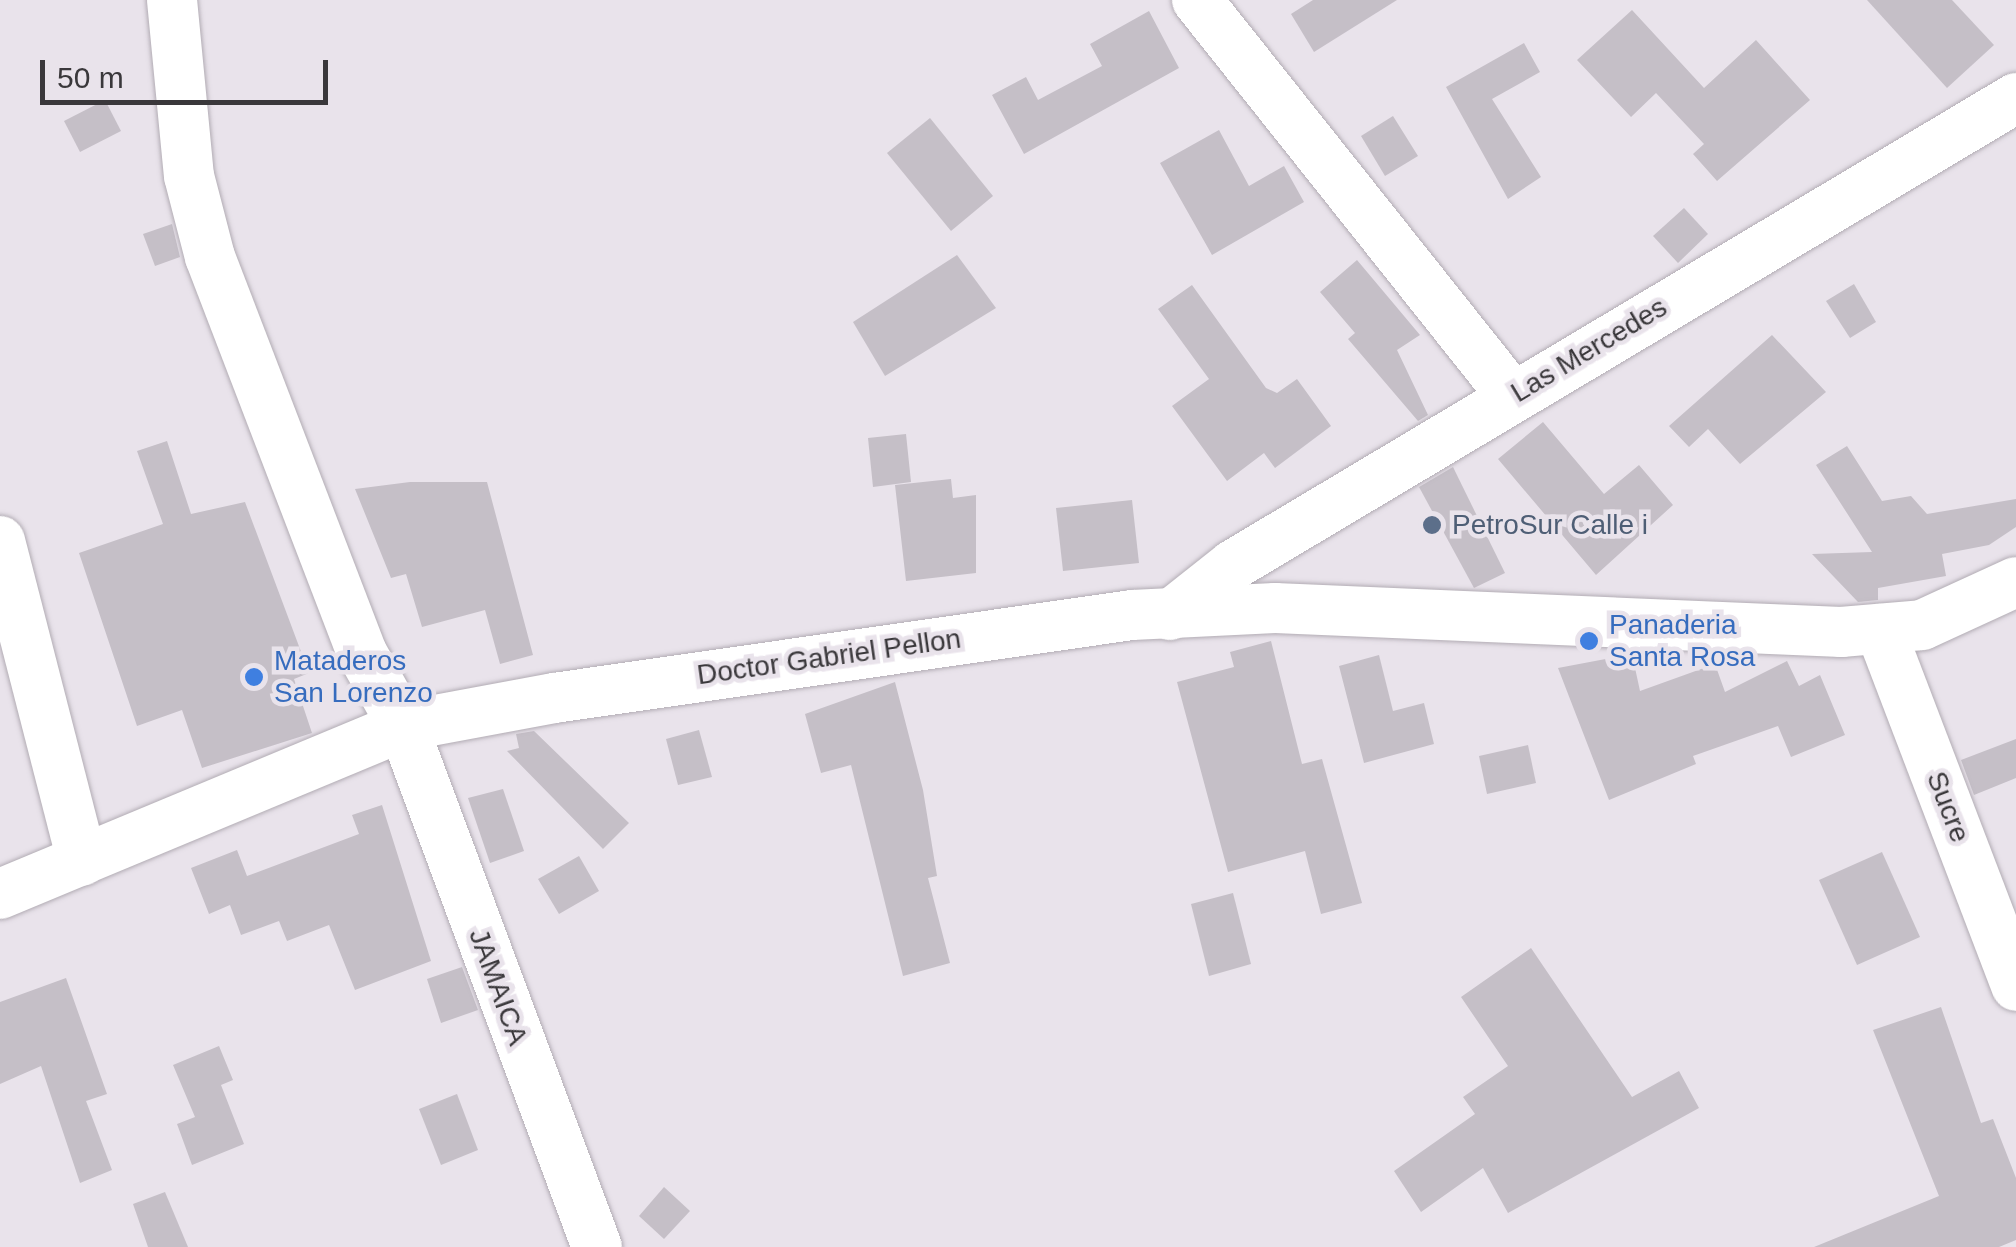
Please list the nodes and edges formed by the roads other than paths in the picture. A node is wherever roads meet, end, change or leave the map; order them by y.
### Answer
1 (172, 0) edge
2 (1197, 0) edge
3 (2016, 98) edge
4 (1512, 396) junction
5 (0, 541) edge
6 (2016, 582) edge
7 (1170, 615) junction
8 (1880, 629) junction
9 (403, 726) junction
10 (82, 862) junction
11 (0, 894) edge
12 (2016, 986) edge
13 (597, 1247) edge

1 - 9 street
2 - 4 street
3 - 4 street, Las Mercedes
4 - 7 street, Las Mercedes
5 - 10 street
6 - 8 street, Doctor Gabriel Pellon
7 - 8 street, Doctor Gabriel Pellon
7 - 9 street, Doctor Gabriel Pellon
8 - 12 street, Sucre
9 - 10 street, Doctor Gabriel Pellon
9 - 13 street, JAMAICA
10 - 11 street, Doctor Gabriel Pellon

